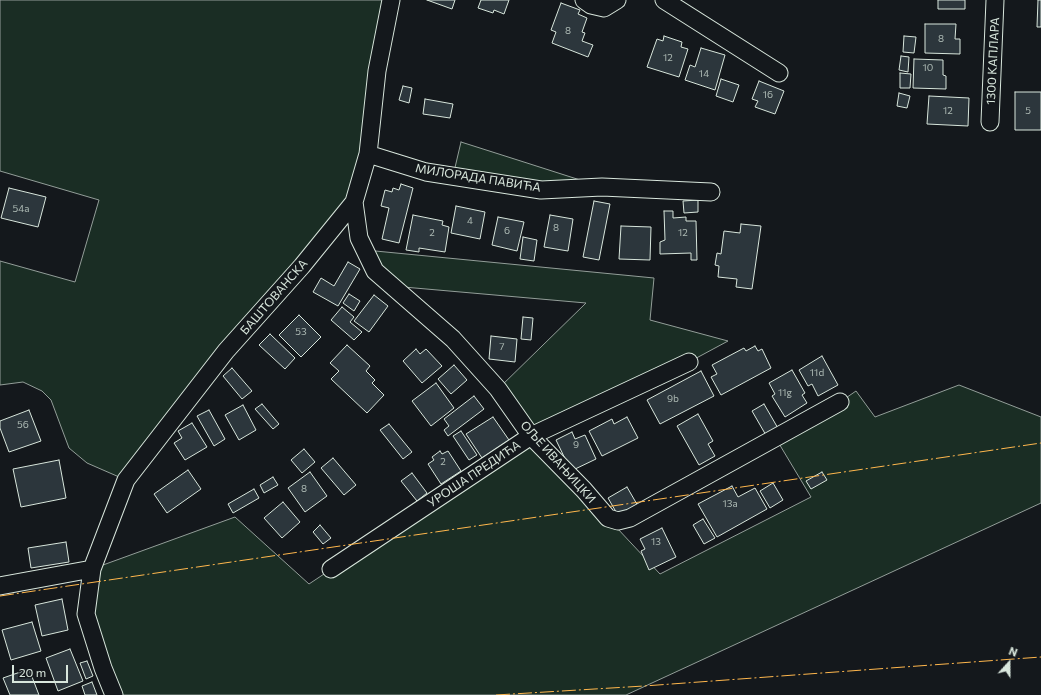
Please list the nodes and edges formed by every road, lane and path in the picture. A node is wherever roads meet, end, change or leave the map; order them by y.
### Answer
1 (391, 0) edge
2 (584, 0) edge
3 (617, 0) edge
4 (664, 0) edge
5 (995, 0) edge
6 (779, 73) dead end
7 (990, 122) dead end
8 (368, 154) junction
9 (711, 192) dead end
10 (354, 202) junction
11 (689, 362) dead end
12 (840, 402) dead end
13 (531, 436) junction
14 (92, 569) junction
15 (331, 569) dead end
16 (0, 586) edge
17 (114, 695) edge

1 - 8 street, БАШТОВАНСКА
2 - 3 street
4 - 6 street
5 - 7 street, 1300 КАПЛАРА
8 - 9 street, МИЛОРАДА ПАВИЋА
8 - 10 street, БАШТОВАНСКА
10 - 13 street, ОЉЕ ИВАЊИЦКИ
10 - 14 street, БАШТОВАНСКА
11 - 13 street, УРОША ПРЕДИЋА
12 - 13 street, ОЉЕ ИВАЊИЦКИ
13 - 15 street, УРОША ПРЕДИЋА
14 - 16 street
14 - 17 street, БАШТОВАНСКА

